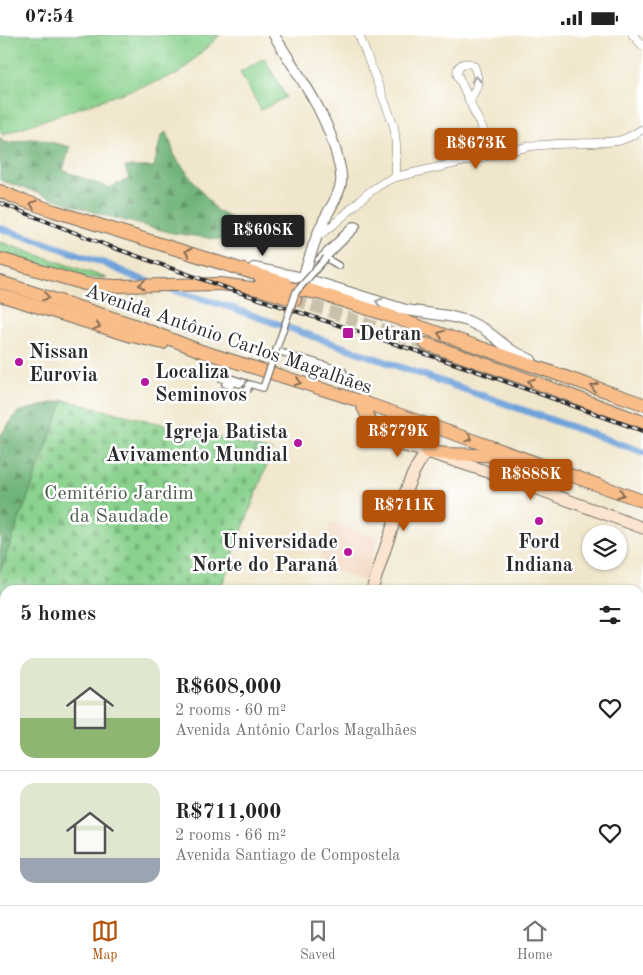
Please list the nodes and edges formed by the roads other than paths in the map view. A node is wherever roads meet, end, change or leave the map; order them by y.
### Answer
1 (274, 35) edge
2 (359, 35) edge
3 (633, 35) edge
4 (643, 46) edge
5 (469, 100) junction
6 (643, 129) edge
7 (497, 154) junction
8 (396, 177) junction
9 (0, 191) edge
10 (316, 236) junction
11 (326, 258) junction
12 (0, 259) edge
13 (318, 260) dead end
14 (218, 262) junction
15 (339, 266) dead end
16 (303, 278) junction
17 (0, 283) edge
18 (215, 284) junction
19 (318, 293) junction
20 (0, 295) edge
21 (292, 307) junction
22 (426, 344) tunnel mouth
23 (276, 350) junction
24 (201, 351) junction
25 (301, 358) dead end
26 (552, 371) junction
27 (249, 383) junction
28 (360, 401) junction
29 (643, 404) edge
30 (640, 420) edge
31 (389, 441) joint
32 (414, 449) junction
33 (427, 452) junction
34 (523, 457) junction
35 (416, 466) junction
36 (643, 501) edge
37 (643, 528) edge
38 (374, 585) edge

1 - 10 street
2 - 8 street
3 - 4 street
5 -> 5 street
5 - 7 street
6 - 7 street
7 - 8 street
8 - 10 street
14 -> 9 main road
10 - 16 street
11 - 13 street
11 - 15 street
11 - 21 street, bridge
18 -> 12 main road, Avenida Antônio Carlos Magalhães
14 - 16 street
14 - 19 main road
26 -> 16 street
17 -> 24 main road, Avenida Antônio Carlos Magalhães
18 - 19 main road
18 - 21 main road, Avenida Antônio Carlos Magalhães
26 -> 19 main road
20 -> 24 main road
21 - 23 street, bridge
30 -> 22 main road
23 - 25 street
23 - 27 street, bridge
24 -> 28 main road, Avenida Antônio Carlos Magalhães
29 -> 26 main road
27 - 27 street, bridge
28 - 31 main road
28 -> 34 main road, Avenida Antônio Carlos Magalhães
31 - 32 main road
32 - 33 main road
32 - 35 main road
33 - 34 main road
33 - 35 main road
33 - 37 main road
34 -> 36 main road, Avenida Antônio Carlos Magalhães
35 - 38 main road

